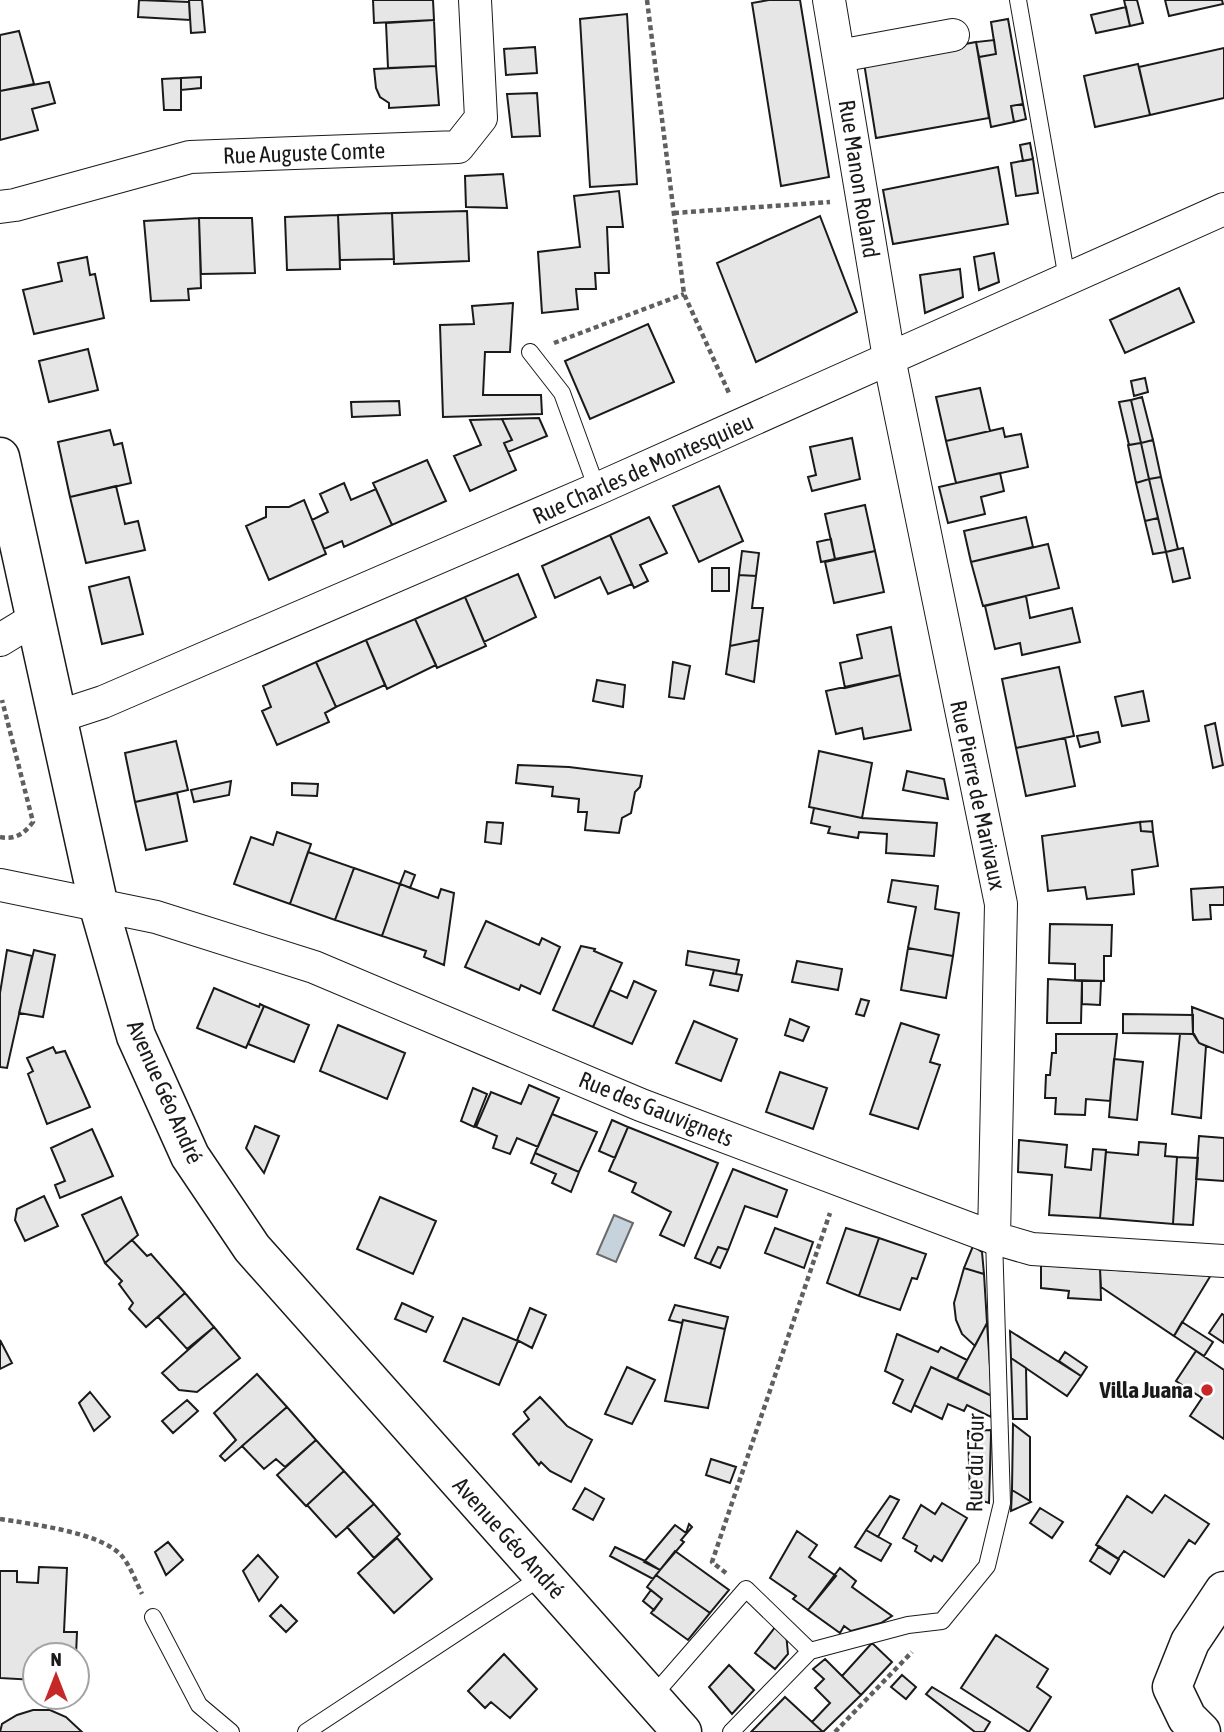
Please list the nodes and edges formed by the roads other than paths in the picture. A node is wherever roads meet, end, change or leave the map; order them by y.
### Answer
1 (475, 0) edge
2 (829, 0) edge
3 (1017, 0) edge
4 (953, 35) dead end
5 (839, 55) junction
6 (0, 207) edge
7 (1224, 209) edge
8 (1068, 279) junction
9 (530, 352) road end
10 (889, 358) junction
11 (0, 457) edge
12 (597, 489) junction
13 (36, 618) junction
14 (0, 639) edge
15 (57, 717) junction
16 (0, 885) edge
17 (99, 907) junction
18 (994, 1238) junction
19 (1224, 1261) edge
20 (543, 1576) junction
21 (1224, 1591) edge
22 (153, 1617) road end
23 (810, 1651) junction
24 (651, 1697) junction
25 (231, 1732) edge
26 (306, 1732) edge
27 (682, 1732) edge
28 (731, 1732) edge
29 (1201, 1732) edge

1 - 6 street, Rue Auguste Comte
2 - 5 street, Rue Manon Roland
3 - 8 lane
4 - 5 street
5 - 10 street, Rue Manon Roland
7 - 8 street, Rue Charles de Montesquieu
8 - 10 street, Rue Charles de Montesquieu
9 - 12 lane
10 - 12 street, Rue Charles de Montesquieu
10 - 18 street, Rue Pierre de Marivaux
11 - 13 main road, Avenue Géo André
12 - 15 street, Rue Charles de Montesquieu
13 - 14 street
13 - 15 main road, Avenue Géo André
15 - 17 main road, Avenue Géo André
16 - 17 street, Rue des Gauvignets
17 - 18 street, Rue des Gauvignets
17 - 20 main road, Avenue Géo André
18 - 19 street, Rue des Gauvignets
18 - 23 lane, Rue du Four
20 - 24 main road, Avenue Géo André
20 - 26 lane
21 - 29 main road
22 - 25 lane
23 - 24 lane
23 - 28 lane
24 - 27 main road, Avenue Géo André

